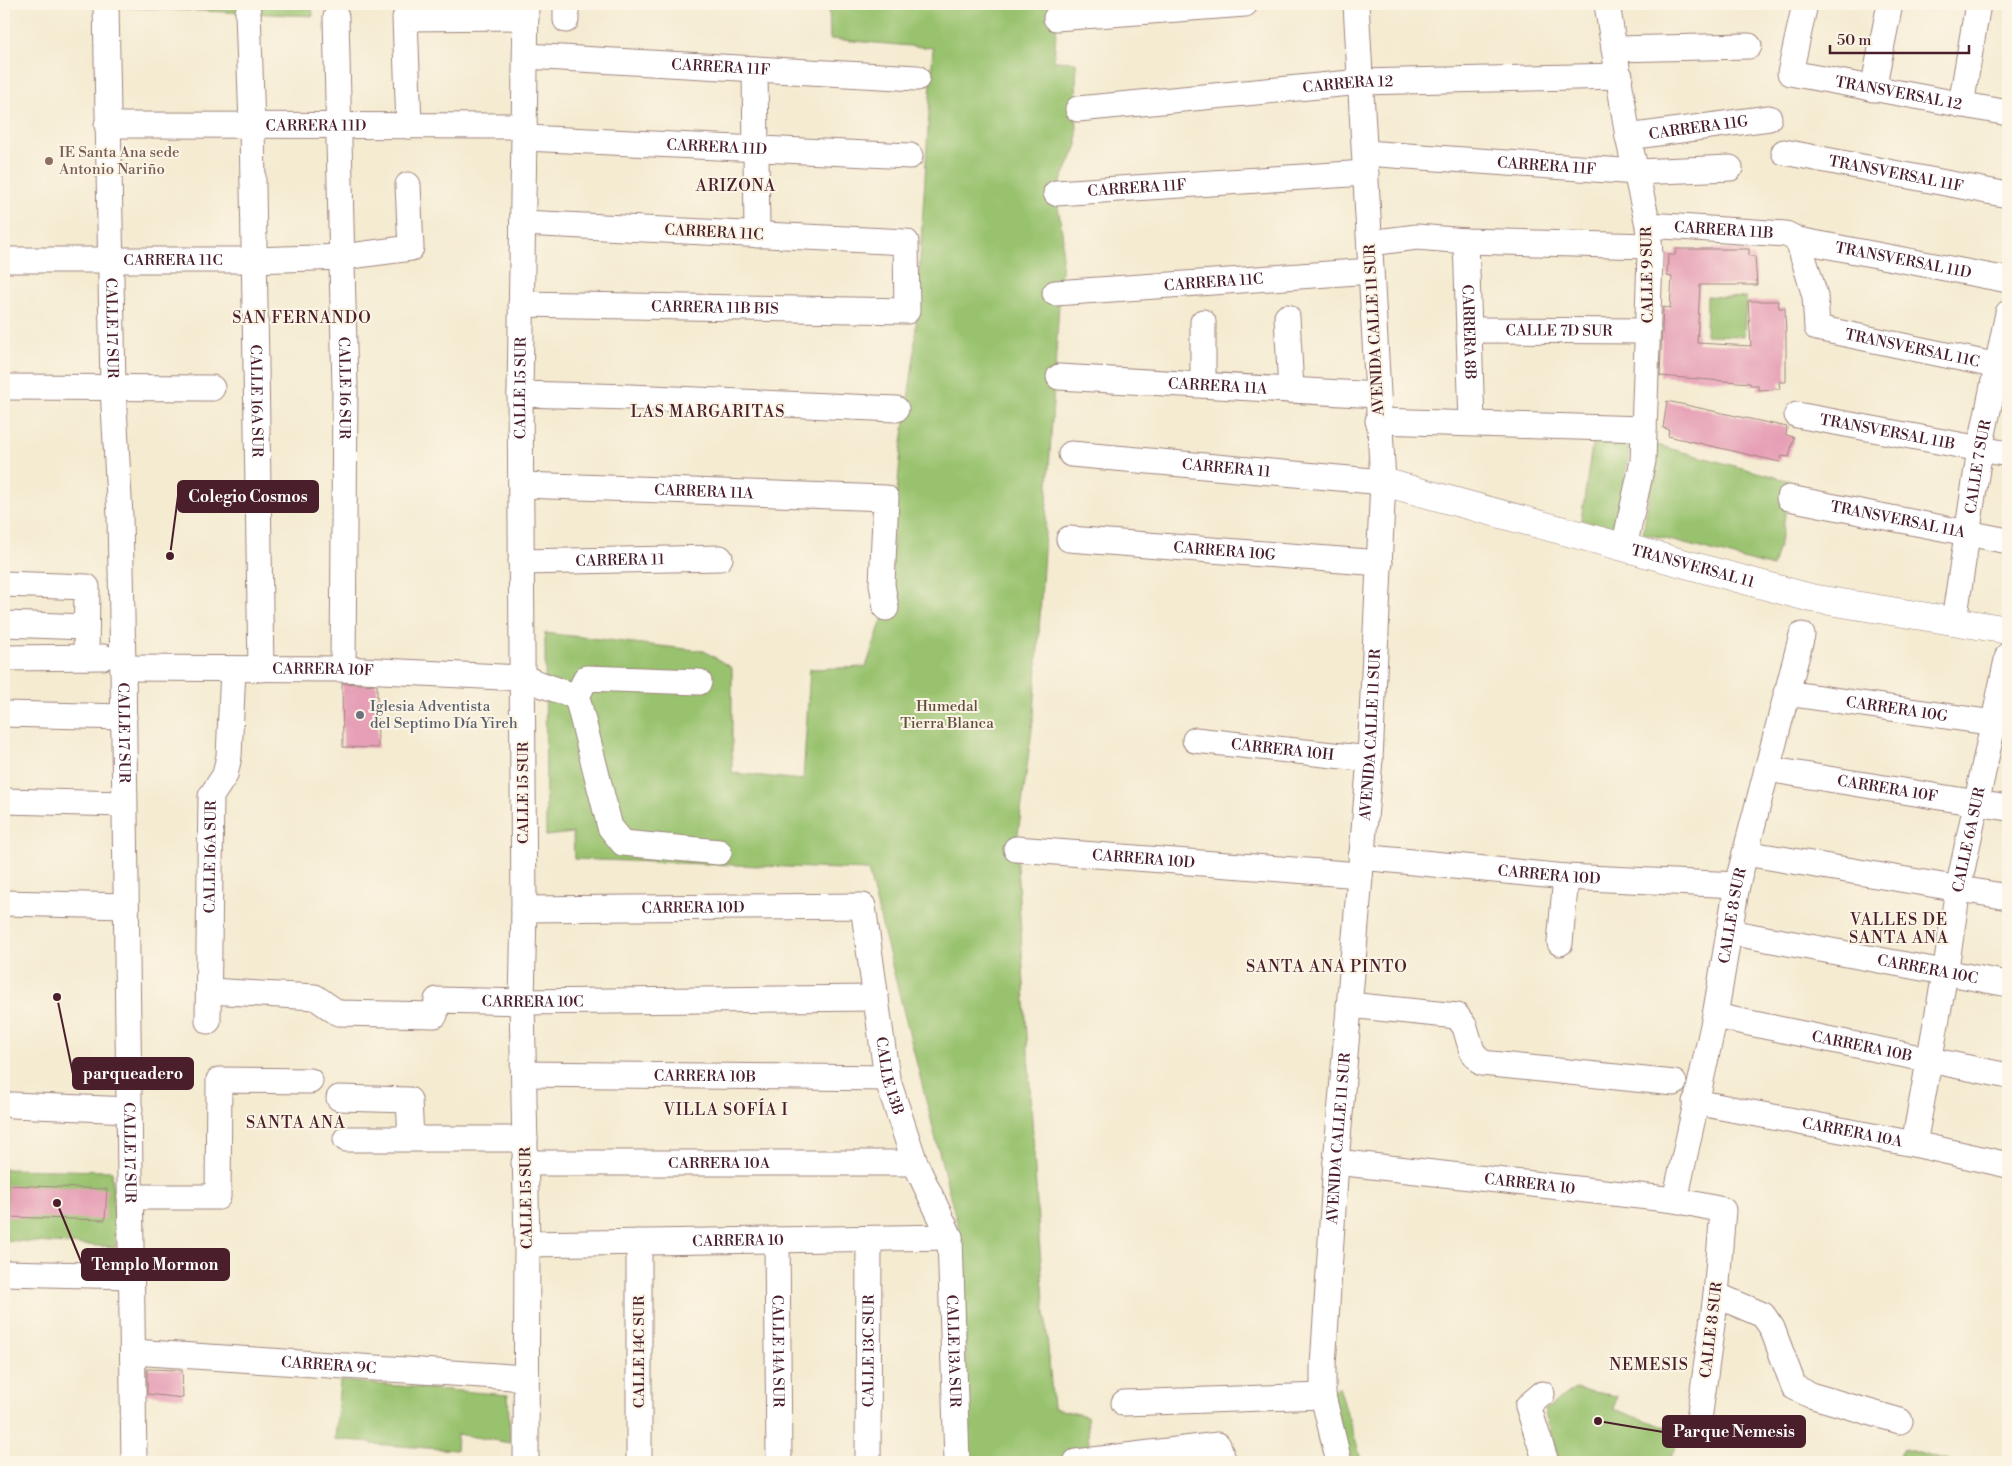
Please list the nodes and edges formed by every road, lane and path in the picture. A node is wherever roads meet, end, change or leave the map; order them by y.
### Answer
1 (106, 4) edge
2 (1245, 4) edge
3 (1356, 4) edge
4 (1607, 4) edge
5 (1805, 4) edge
6 (1890, 4) edge
7 (1978, 4) edge
8 (526, 10) edge
9 (248, 12) dead end
10 (336, 17) dead end
11 (1056, 18) dead end
12 (1749, 46) dead end
13 (1614, 49) junction
14 (526, 56) junction
15 (755, 69) junction
16 (1620, 76) junction
17 (917, 78) dead end
18 (1361, 82) junction
19 (1873, 89) junction
20 (1960, 105) junction
21 (1078, 109) dead end
22 (2008, 113) edge
23 (1769, 118) dead end
24 (107, 125) junction
25 (252, 125) junction
26 (409, 126) junction
27 (339, 127) junction
28 (525, 132) junction
29 (1628, 138) junction
30 (756, 149) junction
31 (1784, 152) dead end
32 (910, 156) dead end
33 (1366, 163) junction
34 (1730, 168) dead end
35 (1637, 172) junction
36 (408, 185) dead end
37 (1056, 193) dead end
38 (2008, 195) edge
39 (523, 223) junction
40 (757, 234) junction
41 (1648, 235) junction
42 (1798, 240) junction
43 (1466, 241) junction
44 (1370, 243) junction
45 (343, 257) junction
46 (4, 260) edge
47 (110, 260) junction
48 (254, 260) junction
49 (1371, 271) junction
50 (2008, 280) edge
51 (1055, 293) dead end
52 (521, 304) junction
53 (907, 311) joint
54 (2008, 313) edge
55 (1287, 317) dead end
56 (1203, 322) dead end
57 (1469, 330) junction
58 (1648, 331) junction
59 (2003, 366) edge
60 (1059, 377) dead end
61 (1203, 385) junction
62 (4, 386) edge
63 (114, 388) junction
64 (212, 388) dead end
65 (1291, 390) junction
66 (520, 394) junction
67 (1377, 395) junction
68 (896, 409) dead end
69 (1797, 416) dead end
70 (1378, 421) junction
71 (1472, 423) junction
72 (1644, 429) junction
73 (1980, 449) junction
74 (1071, 454) dead end
75 (2008, 454) edge
76 (1383, 482) junction
77 (522, 485) junction
78 (1789, 498) dead end
79 (1966, 532) junction
80 (1069, 539) dead end
81 (2008, 541) edge
82 (1624, 547) junction
83 (720, 558) dead end
84 (521, 562) junction
85 (1380, 563) junction
86 (4, 584) edge
87 (886, 608) dead end
88 (1954, 621) junction
89 (4, 624) edge
90 (86, 627) junction
91 (2008, 630) edge
92 (1802, 635) dead end
93 (2008, 655) edge
94 (86, 657) junction
95 (4, 658) edge
96 (123, 662) junction
97 (233, 669) junction
98 (261, 669) junction
99 (343, 669) junction
100 (523, 678) junction
101 (699, 682) dead end
102 (1786, 693) junction
103 (577, 697) junction
104 (4, 714) edge
105 (124, 717) junction
106 (2000, 723) edge
107 (1195, 740) dead end
108 (1370, 759) junction
109 (1767, 769) junction
110 (4, 801) edge
111 (1978, 803) junction
112 (124, 804) junction
113 (2008, 808) edge
114 (1016, 849) dead end
115 (719, 852) dead end
116 (1745, 853) junction
117 (1361, 866) junction
118 (1566, 877) junction
119 (1737, 885) junction
120 (1958, 890) junction
121 (2008, 897) edge
122 (4, 903) edge
123 (126, 906) junction
124 (862, 906) joint
125 (524, 909) junction
126 (1729, 932) junction
127 (1560, 943) dead end
128 (1945, 974) junction
129 (2008, 984) edge
130 (209, 991) junction
131 (876, 998) junction
132 (522, 1002) junction
133 (1349, 1005) junction
134 (1715, 1016) junction
135 (208, 1021) dead end
136 (1927, 1062) junction
137 (524, 1074) junction
138 (2008, 1076) edge
139 (887, 1078) junction
140 (310, 1081) dead end
141 (1674, 1083) dead end
142 (339, 1098) dead end
143 (1695, 1102) junction
144 (12, 1105) dead end
145 (130, 1110) junction
146 (411, 1138) junction
147 (346, 1139) dead end
148 (1914, 1144) junction
149 (524, 1151) junction
150 (1336, 1162) junction
151 (915, 1163) junction
152 (2008, 1165) edge
153 (125, 1185) junction
154 (1675, 1200) junction
155 (1723, 1210) joint
156 (950, 1237) junction
157 (869, 1239) junction
158 (777, 1240) junction
159 (639, 1242) junction
160 (527, 1244) junction
161 (4, 1273) edge
162 (132, 1276) junction
163 (1716, 1295) junction
164 (133, 1352) junction
165 (526, 1378) junction
166 (1542, 1394) dead end
167 (1323, 1396) junction
168 (1124, 1403) dead end
169 (1699, 1420) dead end
170 (1900, 1421) dead end
171 (1221, 1453) edge
172 (1119, 1460) edge
173 (134, 1462) edge
174 (526, 1462) edge
175 (638, 1462) edge
176 (778, 1462) edge
177 (868, 1462) edge
178 (957, 1462) edge
179 (1076, 1462) edge
180 (1340, 1462) edge
181 (1546, 1462) edge

1 - 24 street, CALLE 17 SUR
2 - 11 street
3 - 18 street, AVENIDA CALLE 11 SUR
4 - 13 street, CALLE 9 SUR
5 - 19 street, TRANSVERSAL 12
6 - 19 street
7 - 20 street
8 - 14 street, CALLE 15 SUR
8 - 26 street
9 - 25 street, CALLE 16A SUR
10 - 27 street, CALLE 16 SUR
12 - 13 street
13 - 16 street, CALLE 9 SUR
14 - 15 street, CARRERA 11F
14 - 28 street, CALLE 15 SUR
15 - 17 street, CARRERA 11F
15 - 30 street
16 - 18 street, CARRERA 12
16 - 29 street, CALLE 9 SUR
18 - 21 street, CARRERA 12
18 - 33 street, AVENIDA CALLE 11 SUR
19 - 20 street, TRANSVERSAL 12
20 - 22 street, TRANSVERSAL 12
23 - 29 street, CARRERA 11G
24 - 25 street, CARRERA 11D
24 - 47 street, CALLE 17 SUR
25 - 27 street, CARRERA 11D
25 - 48 street, CALLE 16A SUR
26 - 27 street, CARRERA 11D
26 - 28 street, CARRERA 11D
27 - 45 street, CALLE 16 SUR
28 - 30 street, CARRERA 11D
28 - 39 street, CALLE 15 SUR
29 - 35 street, CALLE 9 SUR
30 - 32 street, CARRERA 11D
30 - 40 street
31 - 38 street, TRANSVERSAL 11F
33 - 35 street, CARRERA 11F
33 - 37 street, CARRERA 11F
33 - 44 street, AVENIDA CALLE 11 SUR
34 - 35 street, CARRERA 11F
35 - 41 street, CALLE 9 SUR
36 - 45 street, CARRERA 11C
39 - 40 street, CARRERA 11C
39 - 52 street, CALLE 15 SUR
40 - 53 street, CARRERA 11C
41 - 42 street, CARRERA 11B
41 - 43 street
41 - 58 street, CALLE 9 SUR
42 - 50 street, TRANSVERSAL 11D
42 - 59 street, TRANSVERSAL 11C
43 - 44 street
43 - 57 street, CARRERA 8B
44 - 49 street, AVENIDA CALLE 11 SUR
45 - 48 street, CARRERA 11C
45 - 99 street, CALLE 16 SUR
46 - 47 street, CARRERA 11C
47 - 48 street, CARRERA 11C
47 - 63 street, CALLE 17 SUR
48 - 98 street, CALLE 16A SUR
49 - 51 street, CARRERA 11C
49 - 67 street, AVENIDA CALLE 11 SUR
52 - 53 street, CARRERA 11B BIS
52 - 66 street, CALLE 15 SUR
54 - 59 street, CALLE 7 SUR
55 - 65 street
56 - 61 street
57 - 58 street, CALLE 7D SUR
57 - 71 street, CARRERA 8B
58 - 72 street, CALLE 9 SUR
59 - 73 street, CALLE 7 SUR
60 - 61 street, CARRERA 11A
61 - 65 street, CARRERA 11A
62 - 63 street
63 - 64 street
63 - 96 street, CALLE 17 SUR
65 - 67 street, CARRERA 11A
66 - 68 street
66 - 77 street, CALLE 15 SUR
67 - 70 street, AVENIDA CALLE 11 SUR
69 - 73 street, TRANSVERSAL 11B
70 - 71 street
70 - 76 street, AVENIDA CALLE 11 SUR
71 - 72 street
72 - 82 street, CALLE 9 SUR
73 - 75 street, TRANSVERSAL 11B
73 - 79 street, CALLE 7 SUR
74 - 76 street, CARRERA 11
76 - 82 main road, TRANSVERSAL 11
76 - 85 street, AVENIDA CALLE 11 SUR
77 - 84 street, CALLE 15 SUR
77 - 87 street, CARRERA 11A
78 - 79 street, TRANSVERSAL 11A
79 - 81 street, TRANSVERSAL 11A
79 - 88 street, CALLE 7 SUR
80 - 85 street, CARRERA 10G
82 - 88 main road, TRANSVERSAL 11
83 - 84 street, CARRERA 11
84 - 100 street, CALLE 15 SUR
85 - 108 street, AVENIDA CALLE 11 SUR
86 - 90 street
88 - 91 main road, TRANSVERSAL 11
89 - 90 street
90 - 94 street
92 - 102 street, CALLE 8 SUR
93 - 106 street, CALLE 6A SUR
94 - 95 street, CARRERA 10F
94 - 96 street, CARRERA 10F
96 - 97 street, CARRERA 10F
96 - 105 street, CALLE 17 SUR
97 - 98 street, CARRERA 10F
97 - 130 street, CALLE 16A SUR
98 - 99 street, CARRERA 10F
99 - 100 street, CARRERA 10F
100 - 103 street, CARRERA 10F
100 - 125 street, CALLE 15 SUR
101 - 103 street
102 - 106 street, CARRERA 10G
102 - 109 street, CALLE 8 SUR
103 - 115 street
104 - 105 street
105 - 112 street, CALLE 17 SUR
106 - 111 street, CALLE 6A SUR
107 - 108 street, CARRERA 10H
108 - 117 street, AVENIDA CALLE 11 SUR
109 - 111 street, CARRERA 10F
109 - 116 street, CALLE 8 SUR
110 - 112 street
111 - 113 street, CARRERA 10F
111 - 120 street, CALLE 6A SUR
112 - 123 street, CALLE 17 SUR
114 - 117 street, CARRERA 10D
116 - 119 street, CALLE 8 SUR
116 - 120 street
117 - 118 street, CARRERA 10D
117 - 133 street, AVENIDA CALLE 11 SUR
118 - 119 street, CARRERA 10D
118 - 127 street
119 - 126 street, CALLE 8 SUR
120 - 121 street
120 - 128 street, CALLE 6A SUR
122 - 123 street
123 - 145 street, CALLE 17 SUR
124 - 125 street, CARRERA 10D
124 - 131 street, CALLE 13B
125 - 132 street, CALLE 15 SUR
126 - 128 street, CARRERA 10C
126 - 134 street, CALLE 8 SUR
128 - 129 street, CARRERA 10C
128 - 136 street, CALLE 6A SUR
130 - 132 street, CARRERA 10C
130 - 135 street, CALLE 16A SUR
131 - 132 street, CARRERA 10C
131 - 139 street, CALLE 13B
132 - 137 street, CALLE 15 SUR
133 - 141 street
133 - 150 street, AVENIDA CALLE 11 SUR
134 - 136 street, CARRERA 10B
134 - 143 street, CALLE 8 SUR
136 - 138 street, CARRERA 10B
136 - 148 street, CALLE 6A SUR
137 - 139 street, CARRERA 10B
137 - 149 street, CALLE 15 SUR
139 - 151 street, CALLE 13B
140 - 153 street
142 - 146 street
143 - 148 street, CARRERA 10A
143 - 154 street, CALLE 8 SUR
144 - 145 street
145 - 153 street, CALLE 17 SUR
146 - 147 street, CARRERA 10A
146 - 149 street, CARRERA 10A
148 - 152 street, CARRERA 10A
149 - 151 street, CARRERA 10A
149 - 160 street, CALLE 15 SUR
150 - 154 street, CARRERA 10
150 - 167 street, AVENIDA CALLE 11 SUR
151 - 156 street, CALLE 13B
153 - 162 street, CALLE 17 SUR
154 - 155 street, CARRERA 10
155 - 163 street, CALLE 8 SUR
156 - 157 street, CARRERA 10
156 - 178 street, CALLE 13A SUR
157 - 158 street, CARRERA 10
157 - 177 street, CALLE 13C SUR
158 - 159 street, CARRERA 10
158 - 176 street, CALLE 14A SUR
159 - 160 street, CARRERA 10
159 - 175 street, CALLE 14C SUR
160 - 165 street, CALLE 15 SUR
161 - 162 street
162 - 164 street, CALLE 17 SUR
163 - 169 street, CALLE 8 SUR
163 - 170 street
164 - 165 street, CARRERA 9C
164 - 173 street, CALLE 17 SUR
165 - 174 street, CALLE 15 SUR
166 - 181 street
167 - 168 street
167 - 180 street, AVENIDA CALLE 11 SUR
171 - 172 street
172 - 179 street

